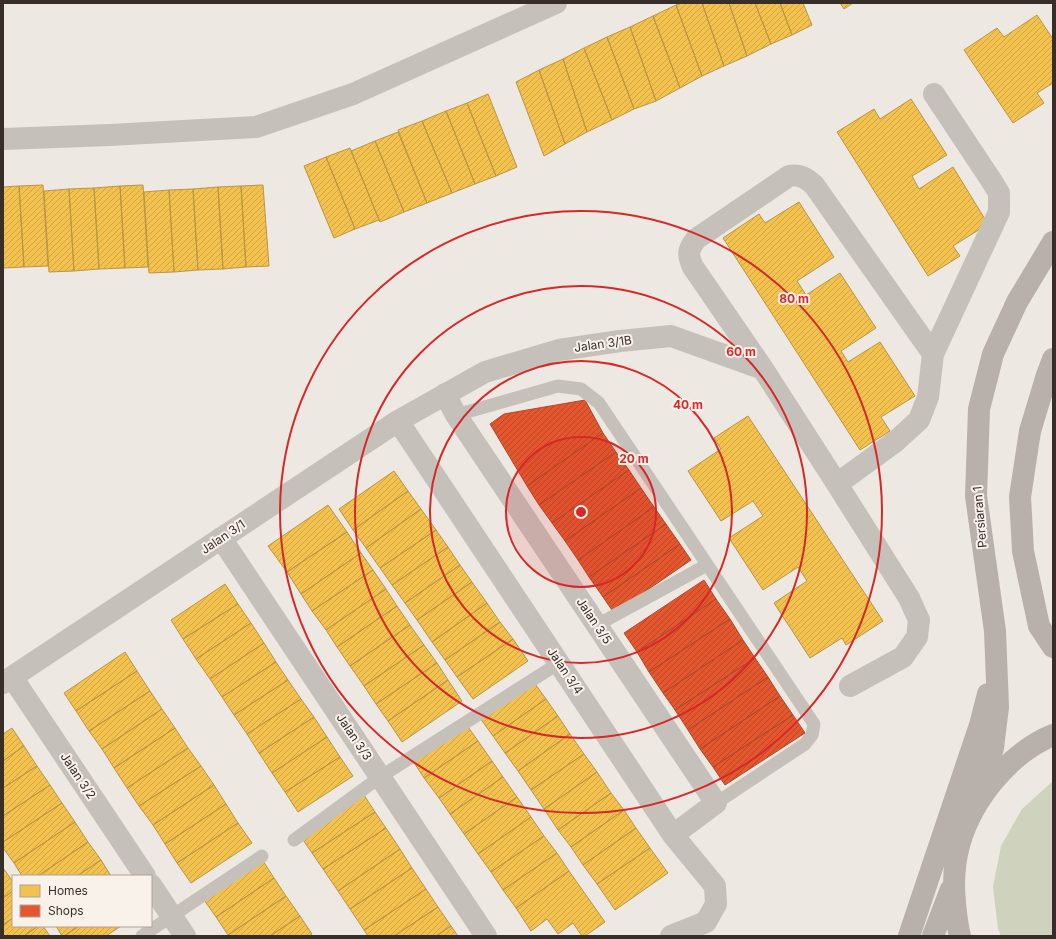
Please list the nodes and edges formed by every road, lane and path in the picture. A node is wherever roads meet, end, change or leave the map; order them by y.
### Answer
1 (556, 3) edge
2 (934, 94) dead end
3 (3, 139) edge
4 (1053, 242) edge
5 (933, 354) junction
6 (1053, 359) edge
7 (763, 370) junction
8 (445, 394) junction
9 (456, 415) junction
10 (398, 421) junction
11 (837, 484) junction
12 (221, 538) junction
13 (707, 565) junction
14 (597, 625) junction
15 (1046, 629) edge
16 (1053, 647) edge
17 (997, 661) junction
18 (559, 663) junction
19 (7, 680) edge
20 (850, 686) dead end
21 (1053, 735) edge
22 (380, 777) junction
23 (716, 803) junction
24 (976, 804) junction
25 (673, 835) junction
26 (294, 840) dead end
27 (262, 856) dead end
28 (144, 875) edge
29 (954, 883) junction
30 (152, 886) edge
31 (172, 916) junction
32 (142, 936) edge
33 (185, 936) edge
34 (486, 936) edge
35 (671, 936) edge
36 (909, 936) edge
37 (933, 936) edge
38 (960, 936) edge

1 - 3 street
2 - 5 street
4 - 17 main road, Persiaran 1
5 - 7 street
5 - 11 street
6 - 15 main road
7 - 8 street, Jalan 3/1B
7 - 11 street
8 - 9 street, Jalan 3/5
8 - 10 street, Jalan 3/1
9 - 13 lane
9 - 14 street, Jalan 3/5
10 - 12 street, Jalan 3/1
10 - 18 street, Jalan 3/4
11 - 20 street
12 - 19 street, Jalan 3/1
12 - 22 street, Jalan 3/3
13 - 14 lane
13 - 23 lane
14 - 23 street, Jalan 3/5
15 - 16 main road
17 - 24 main road, Persiaran 1
17 - 36 main road
18 - 22 lane
18 - 25 street, Jalan 3/4
19 - 28 street, Jalan 3/2
21 - 24 main road
22 - 26 lane
22 - 34 street, Jalan 3/3
23 - 25 street
24 - 29 main road
25 - 35 street, Jalan 3/4
27 - 31 lane
29 - 37 main road
29 - 38 main road
30 - 31 street
31 - 32 lane
31 - 33 street

